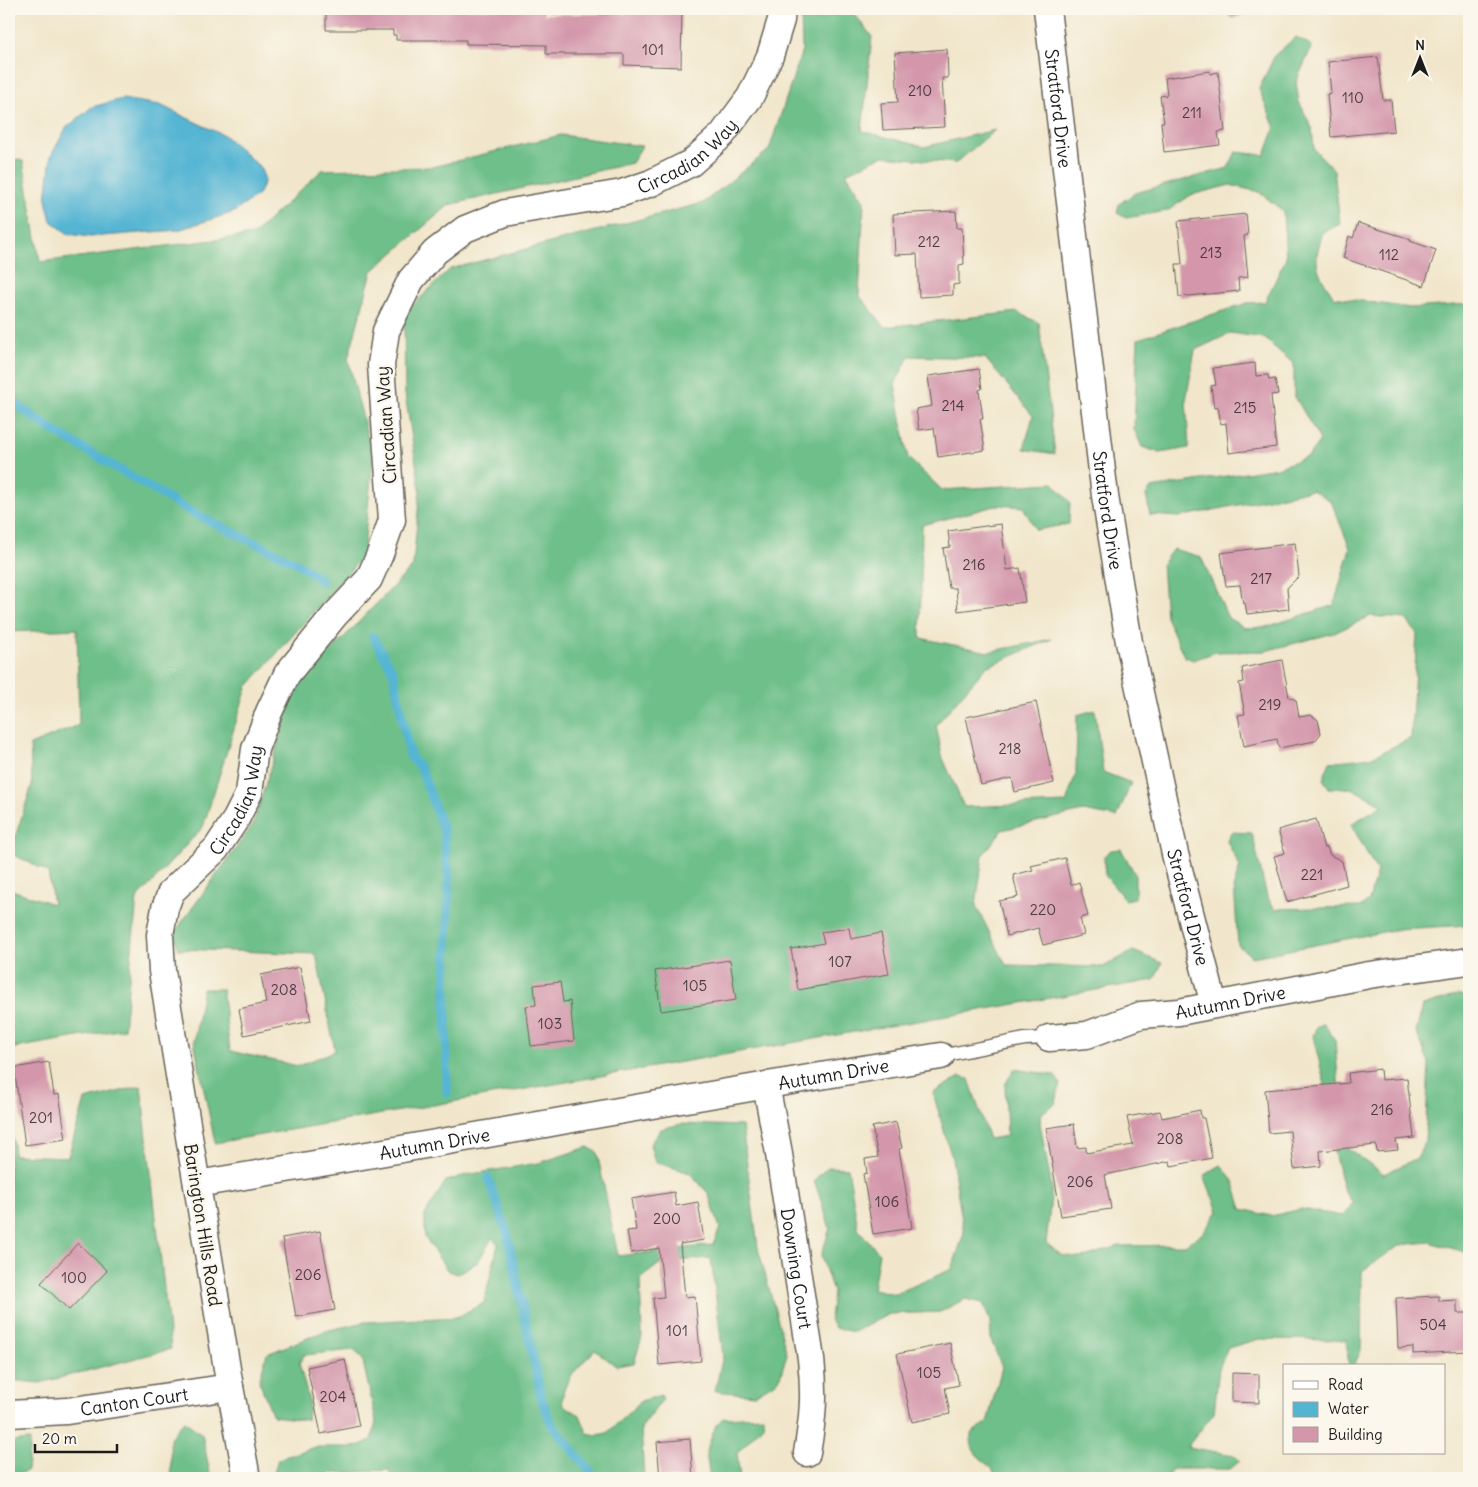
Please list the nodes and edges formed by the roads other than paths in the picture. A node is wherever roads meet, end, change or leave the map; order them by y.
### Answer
1 (782, 9) edge
2 (1047, 9) edge
3 (1469, 961) edge
4 (162, 971) joint
5 (1214, 1005) junction
6 (1049, 1038) joint
7 (941, 1056) joint
8 (766, 1084) junction
9 (197, 1184) junction
10 (230, 1387) junction
11 (9, 1414) edge
12 (807, 1452) dead end
13 (247, 1478) edge

1 - 4 street, Circadian Way
2 - 5 street, Stratford Drive
3 - 5 street, Autumn Drive
4 - 9 street, Barington Hills Road
5 - 6 street, Autumn Drive
6 - 7 lane, Autumn Drive
7 - 8 street, Autumn Drive
8 - 9 street, Autumn Drive
8 - 12 street, Downing Court
9 - 10 street, Barington Hills Road
10 - 11 street, Canton Court
10 - 13 street, Barington Hills Road

